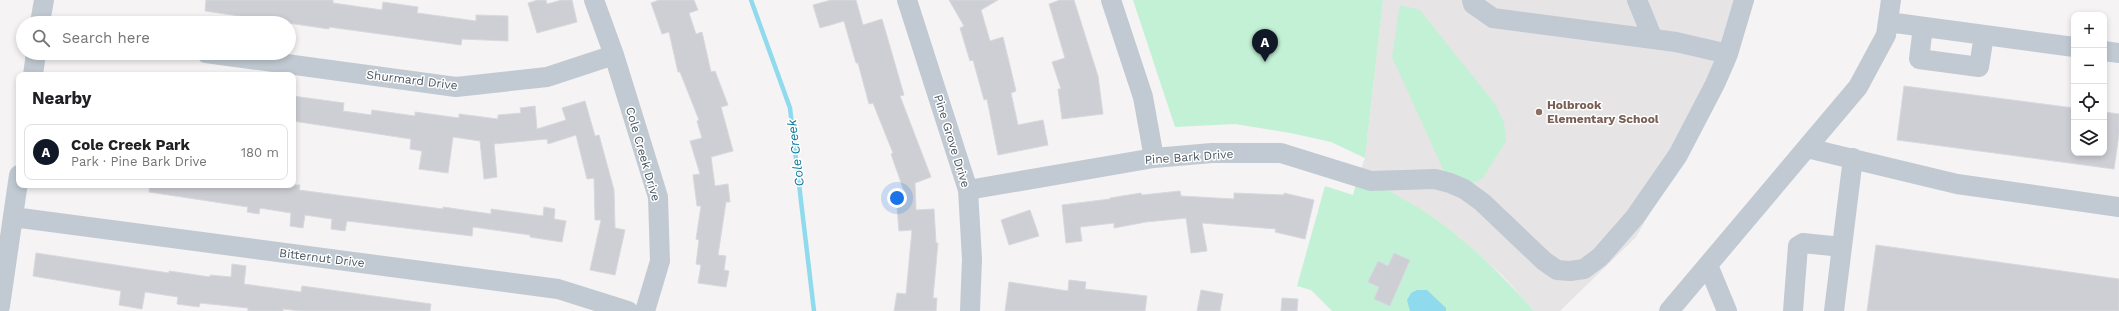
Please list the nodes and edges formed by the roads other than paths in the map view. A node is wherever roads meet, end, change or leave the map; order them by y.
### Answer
1 (44, 0) edge
2 (594, 0) edge
3 (907, 0) edge
4 (1111, 0) edge
5 (1472, 0) edge
6 (1637, 0) edge
7 (1744, 0) edge
8 (1891, 0) edge
9 (41, 16) edge
10 (1888, 22) junction
11 (1923, 27) junction
12 (1984, 35) junction
13 (1652, 39) junction
14 (2071, 47) edge
15 (2107, 51) edge
16 (2119, 53) edge
17 (1728, 54) junction
18 (614, 55) junction
19 (35, 60) edge
20 (257, 60) edge
21 (33, 72) edge
22 (1807, 148) junction
23 (1154, 158) junction
24 (1853, 158) junction
25 (17, 188) edge
26 (968, 190) junction
27 (2119, 207) edge
28 (13, 217) junction
29 (1842, 247) junction
30 (1708, 265) junction
31 (0, 306) edge
32 (628, 311) edge
33 (645, 311) edge
34 (970, 311) edge
35 (1669, 311) edge
36 (1727, 311) edge
37 (1793, 311) edge
38 (1834, 311) edge

1 - 9 street
2 - 18 street, Cole Creek Drive
3 - 26 street, Pine Grove Drive
4 - 23 street
5 - 13 street
6 - 13 street
7 - 17 street, Pine Bark Drive
8 - 10 street
10 - 11 street
10 - 22 street
11 - 12 street
11 - 12 street
12 - 14 street
13 - 17 street
15 - 16 street
17 - 23 street, Pine Bark Drive
18 - 20 street, Shurmard Drive
18 - 33 street, Cole Creek Drive
19 - 21 street
22 - 24 street
22 - 30 street
23 - 26 street, Pine Bark Drive
24 - 27 street
24 - 29 street
25 - 28 street
26 - 34 street, Pine Grove Drive
28 - 31 street
28 - 32 street, Bitternut Drive
29 - 37 street
29 - 38 street
30 - 35 street
30 - 36 street

